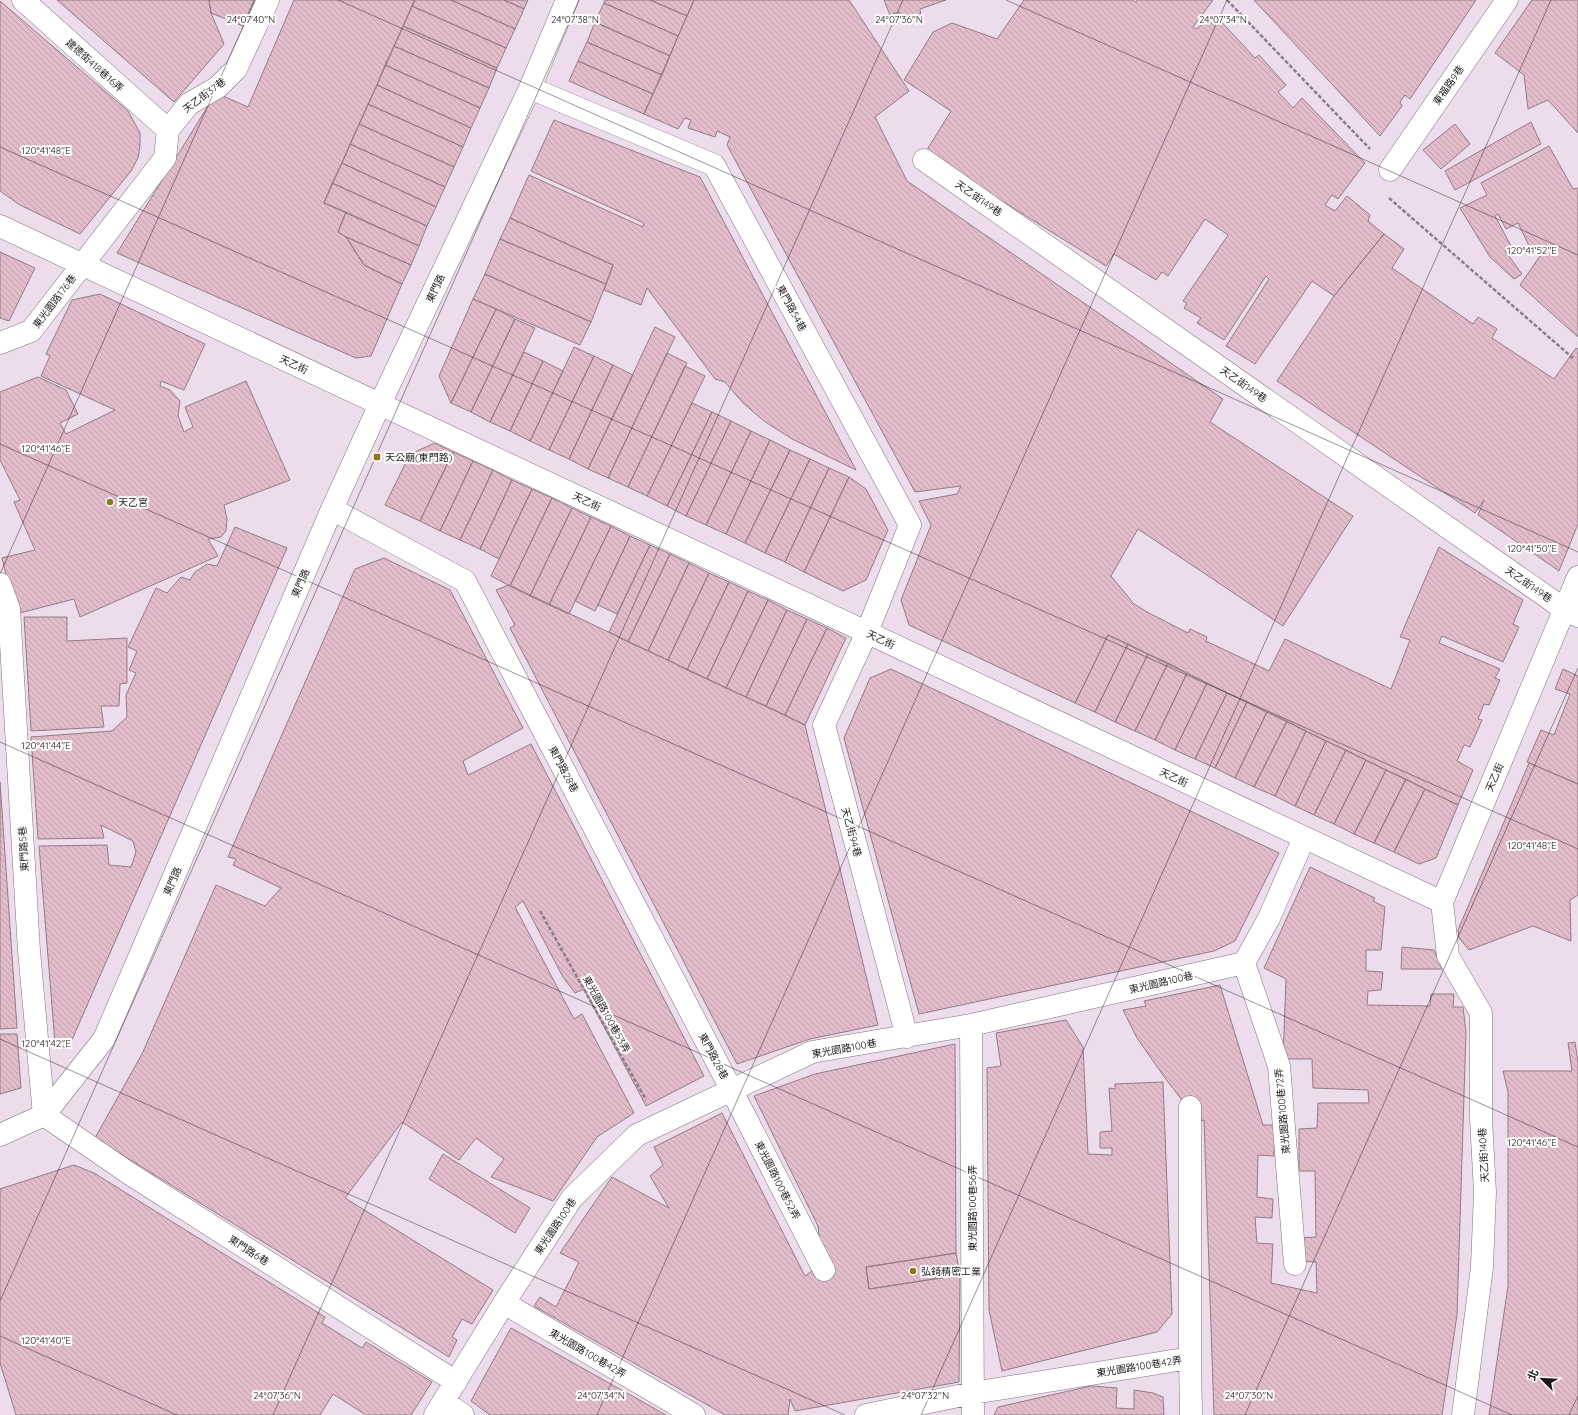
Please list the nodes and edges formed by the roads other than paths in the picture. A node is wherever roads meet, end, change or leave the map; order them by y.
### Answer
1 (23, 0) edge
2 (268, 0) edge
3 (568, 0) edge
4 (1507, 0) edge
5 (530, 88) junction
6 (168, 130) junction
7 (924, 160) dead end
8 (1390, 170) dead end
9 (0, 226) edge
10 (83, 264) junction
11 (0, 343) edge
12 (380, 404) junction
13 (332, 509) junction
14 (1578, 577) edge
15 (0, 584) edge
16 (1571, 613) edge
17 (867, 632) junction
18 (1304, 838) junction
19 (1442, 902) junction
20 (1244, 962) junction
21 (971, 1025) junction
22 (907, 1037) junction
23 (732, 1091) junction
24 (1190, 1107) dead end
25 (44, 1116) junction
26 (0, 1135) edge
27 (1295, 1264) dead end
28 (824, 1270) dead end
29 (504, 1303) junction
30 (1190, 1358) junction
31 (456, 1382) junction
32 (973, 1393) junction
33 (440, 1408) edge
34 (464, 1415) edge
35 (694, 1415) edge
36 (866, 1415) edge
37 (973, 1415) edge
38 (1191, 1415) edge
39 (1463, 1415) edge

1 - 6 street, 建德街418巷16弄
2 - 6 street, 天乙街37巷
3 - 5 street, 東門路
4 - 8 street, 東福路9巷
5 - 12 street, 東門路
5 - 17 street, 東門路54巷
6 - 10 street
7 - 16 street, 天乙街149巷
9 - 10 street, 天乙街
10 - 11 street, 東光園路176巷
10 - 12 street, 天乙街
12 - 13 street, 東門路
12 - 17 street, 天乙街
13 - 23 street, 東門路28巷
13 - 25 street, 東門路
14 - 16 street, 天乙街
15 - 25 street, 東門路5巷
16 - 19 street, 天乙街
17 - 18 street, 天乙街
17 - 22 street, 天乙街94巷
18 - 19 street, 天乙街
18 - 20 street
19 - 39 street, 天乙街140巷
20 - 21 street, 東光園路100巷
20 - 27 street, 東光園路100巷72弄
21 - 22 street, 東光園路100巷
21 - 32 street, 東光園路100巷56弄
22 - 23 street, 東光園路100巷
23 - 28 street, 東光園路100巷52弄
23 - 29 street, 東光園路100巷
24 - 30 street, 東光園路100巷42弄
25 - 26 street, 東門路
25 - 31 street, 東門路6巷
29 - 31 street, 東光園路100巷
29 - 35 street, 東光園路100巷42弄
30 - 32 street, 東光園路100巷42弄
30 - 38 street
31 - 33 street, 東光園路100巷
32 - 36 street, 東光園路100巷42弄
32 - 37 street, 東光園路100巷56弄
33 - 34 street

